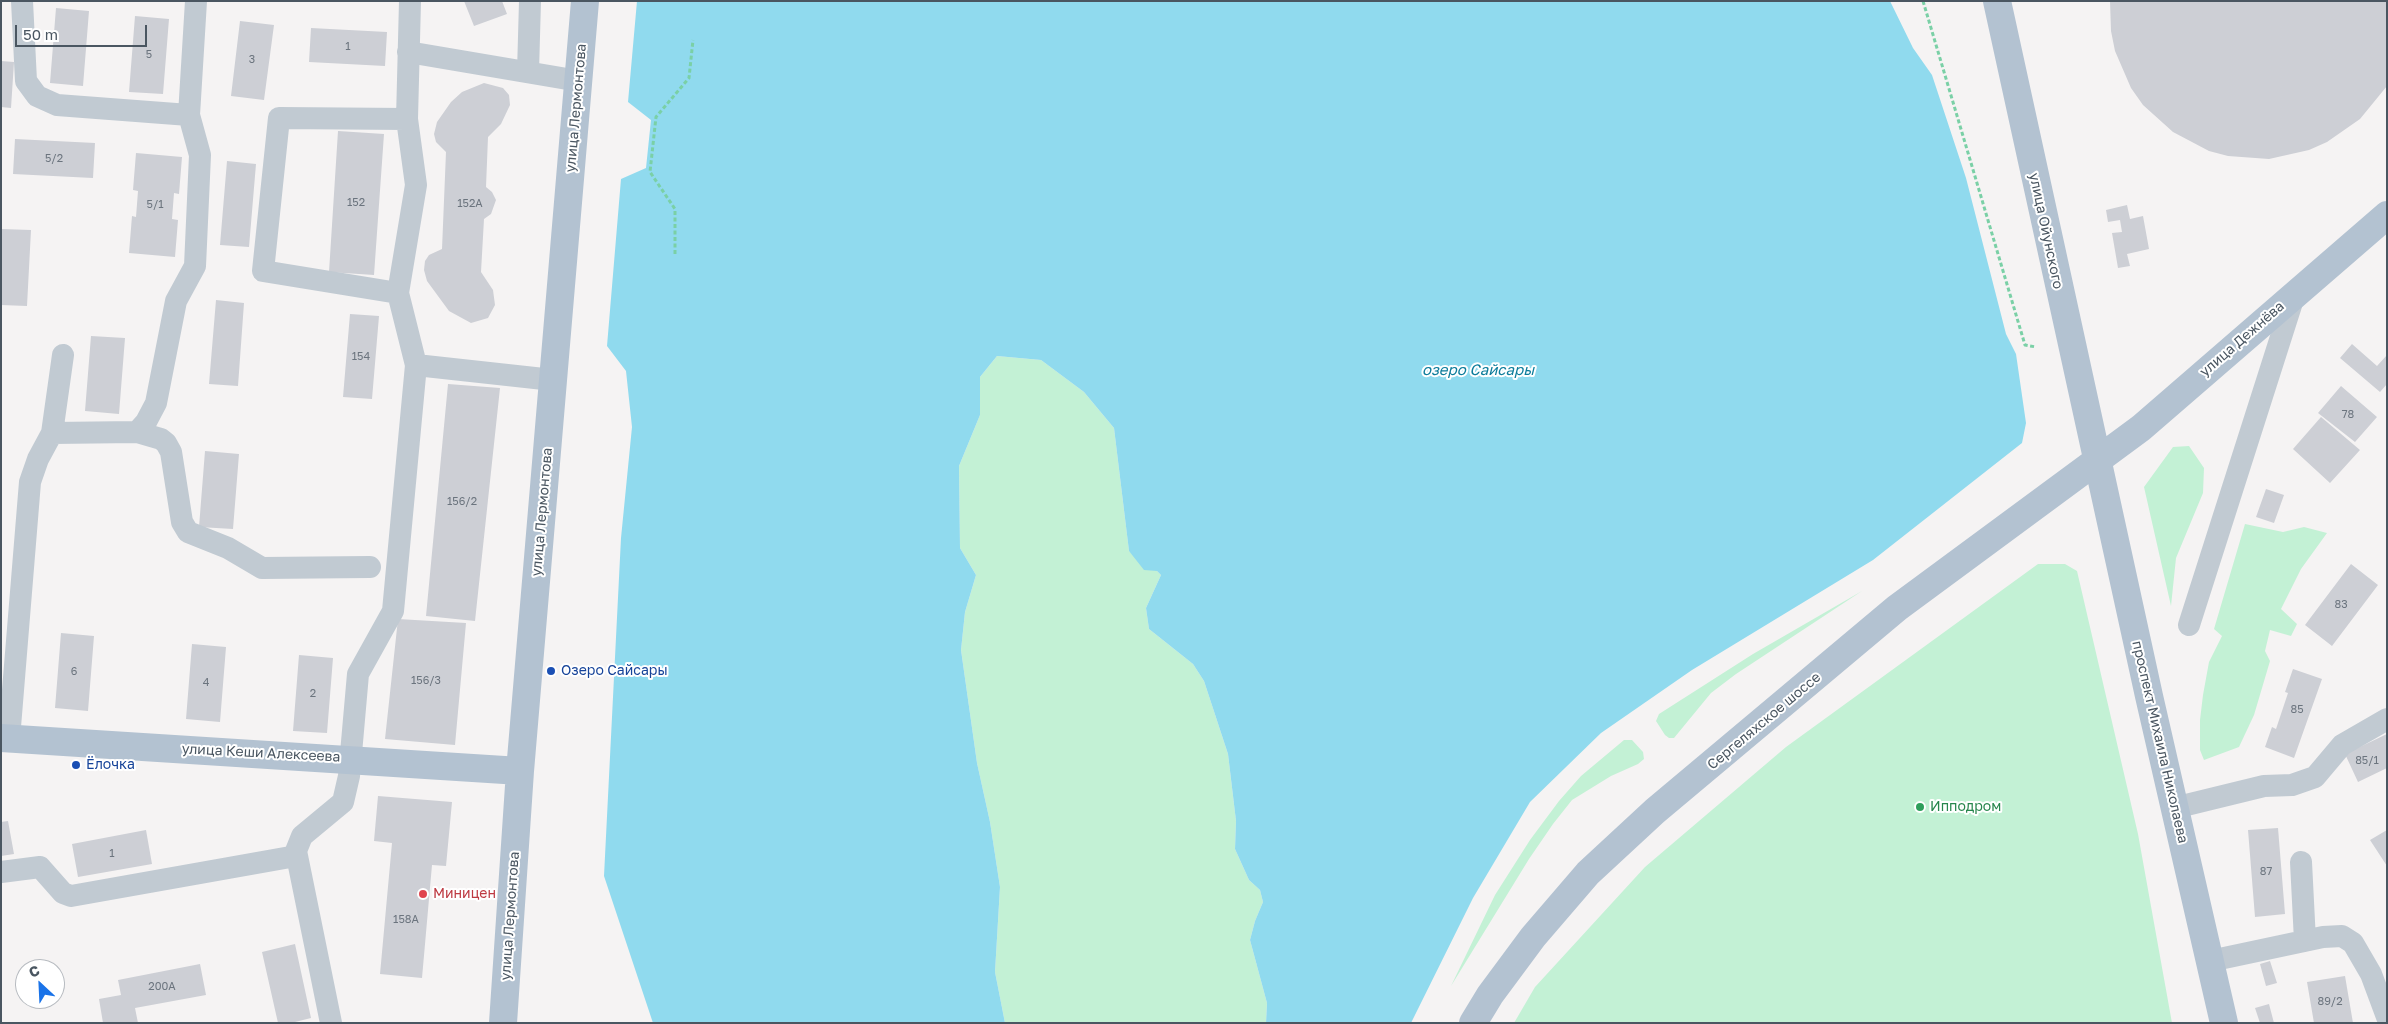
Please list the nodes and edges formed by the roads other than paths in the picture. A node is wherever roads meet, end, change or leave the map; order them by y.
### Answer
1 (22, 1) edge
2 (196, 1) edge
3 (410, 1) edge
4 (530, 1) edge
5 (585, 1) edge
6 (1996, 1) edge
7 (408, 52) junction
8 (528, 72) junction
9 (578, 81) junction
10 (189, 114) junction
11 (407, 119) junction
12 (2387, 215) edge
13 (398, 293) junction
14 (2295, 293) junction
15 (63, 355) dead end
16 (416, 365) junction
17 (553, 380) junction
18 (137, 432) junction
19 (52, 433) junction
20 (2096, 461) junction
21 (370, 567) dead end
22 (2189, 625) dead end
23 (2387, 719) edge
24 (5, 738) edge
25 (351, 758) junction
26 (520, 771) junction
27 (2174, 808) junction
28 (296, 856) junction
29 (2301, 862) dead end
30 (1, 872) edge
31 (2305, 941) junction
32 (2210, 961) junction
33 (2387, 1017) edge
34 (331, 1023) edge
35 (502, 1023) edge
36 (1474, 1023) edge
37 (2224, 1023) edge

1 - 10 lane
2 - 10 lane
3 - 7 lane
4 - 8 lane
5 - 9 main road, улица Лермонтова
6 - 20 main road, улица Ойунского
7 - 8 lane
7 - 11 lane
8 - 9 lane
9 - 17 main road, улица Лермонтова
10 - 18 lane
11 - 13 lane
11 - 13 lane
12 - 14 main road, улица Дежнёва
13 - 16 lane
14 - 20 main road, улица Дежнёва
14 - 22 lane
15 - 19 lane
16 - 17 lane
16 - 25 lane
17 - 26 main road, улица Лермонтова
18 - 19 lane
18 - 21 lane
19 - 24 lane
20 - 27 main road, проспект Михаила Николаева
20 - 36 main road, Сергеляхское шоссе
23 - 27 lane
24 - 25 main road, улица Кеши Алексеева
25 - 26 main road, улица Кеши Алексеева
25 - 28 lane
26 - 35 main road, улица Лермонтова
27 - 32 main road, проспект Михаила Николаева
28 - 30 lane
28 - 34 lane
29 - 31 lane
31 - 32 lane
31 - 33 lane
32 - 37 main road, проспект Михаила Николаева

